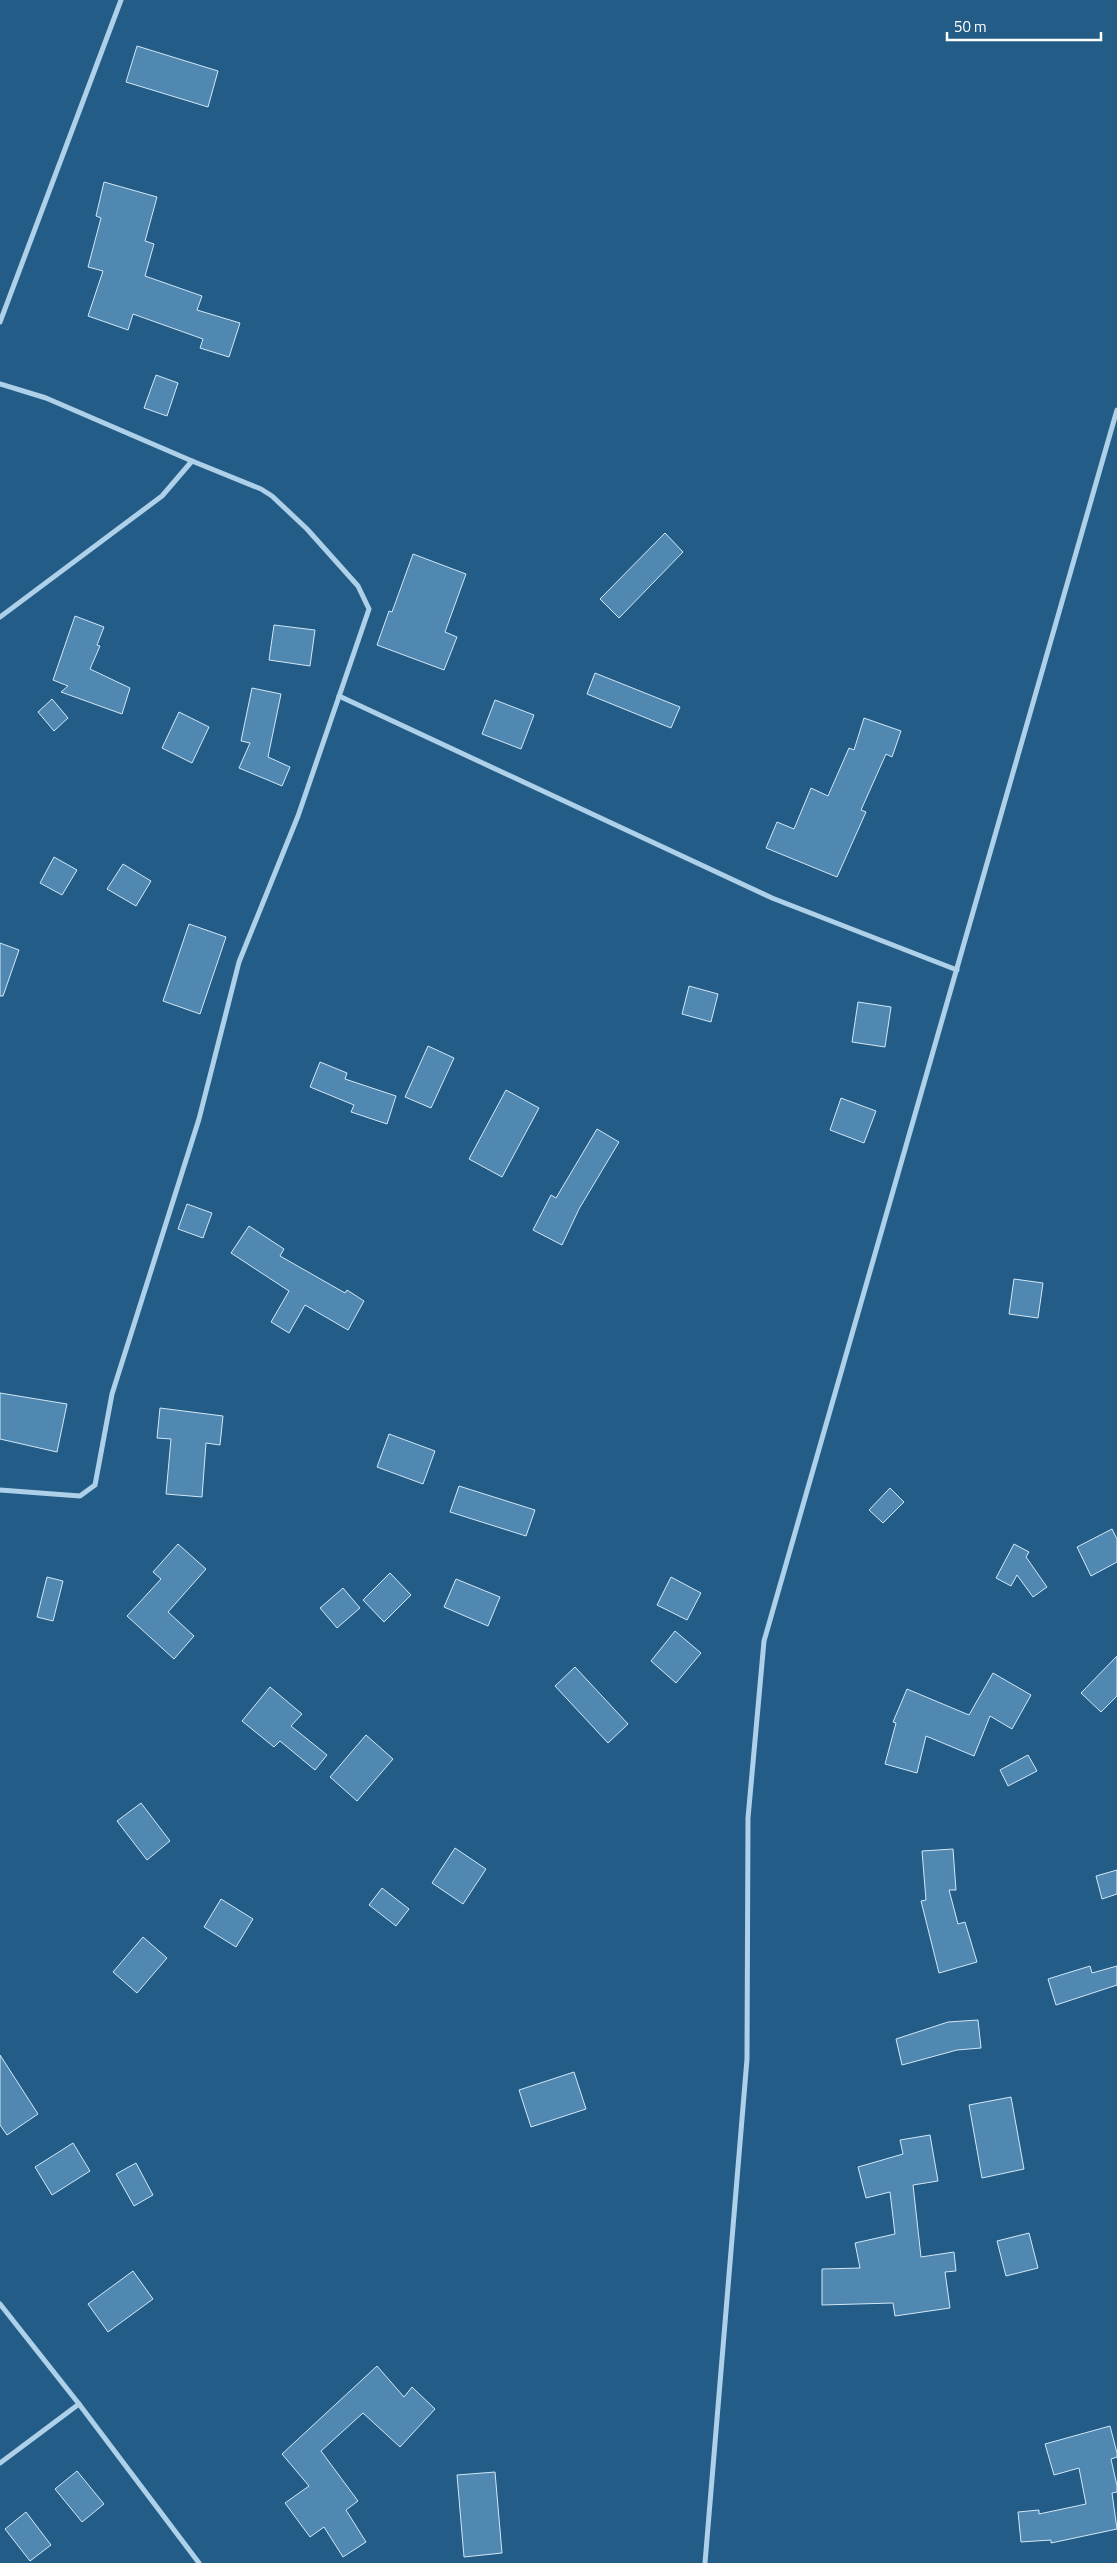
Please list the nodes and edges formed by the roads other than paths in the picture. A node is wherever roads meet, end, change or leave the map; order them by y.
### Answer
1 (121, 0) edge
2 (0, 322) edge
3 (0, 384) edge
4 (1117, 410) edge
5 (192, 461) junction
6 (0, 617) edge
7 (339, 696) junction
8 (957, 970) junction
9 (0, 1490) edge
10 (0, 2304) edge
11 (79, 2404) junction
12 (0, 2463) edge
13 (199, 2563) edge
14 (706, 2563) edge

1 - 2 street
3 - 5 street
4 - 8 street
5 - 6 street
5 - 7 street
7 - 8 street
7 - 9 street
8 - 14 street
10 - 11 street
11 - 12 street
11 - 13 street

